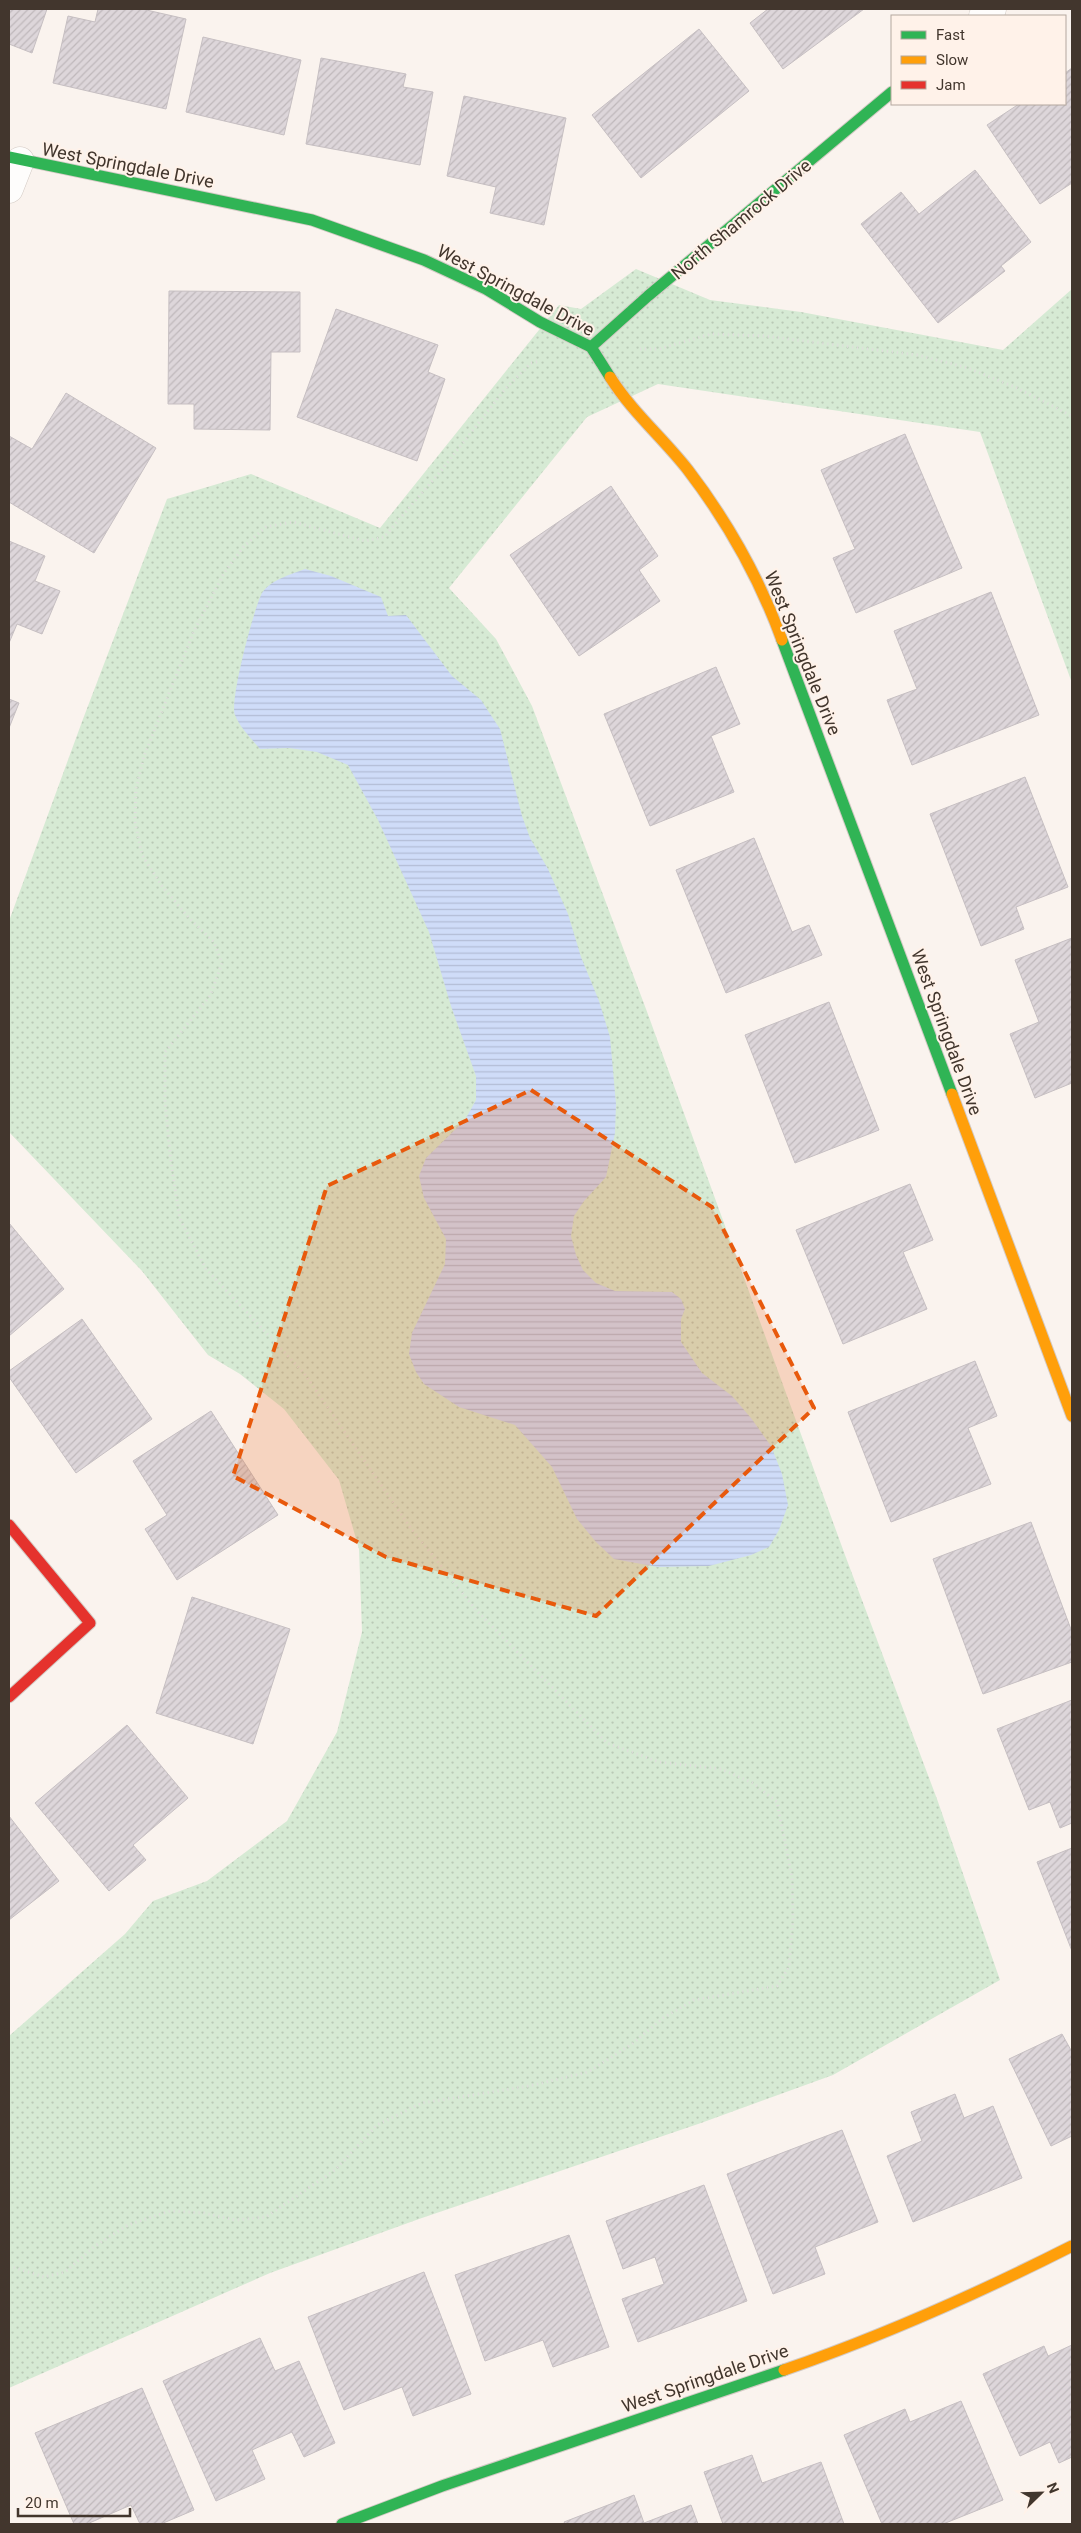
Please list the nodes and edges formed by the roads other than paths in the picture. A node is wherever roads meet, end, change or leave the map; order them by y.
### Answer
1 (891, 93) edge
2 (14, 159) edge
3 (9, 189) edge
4 (591, 347) junction
5 (1072, 1416) edge
6 (9, 1525) edge
7 (9, 1697) edge
8 (1072, 2246) edge
9 (342, 2524) edge

1 - 4 street, North Shamrock Drive
2 - 3 street
2 - 4 street, West Springdale Drive
4 - 5 street, West Springdale Drive
6 - 7 street
8 - 9 street, West Springdale Drive

